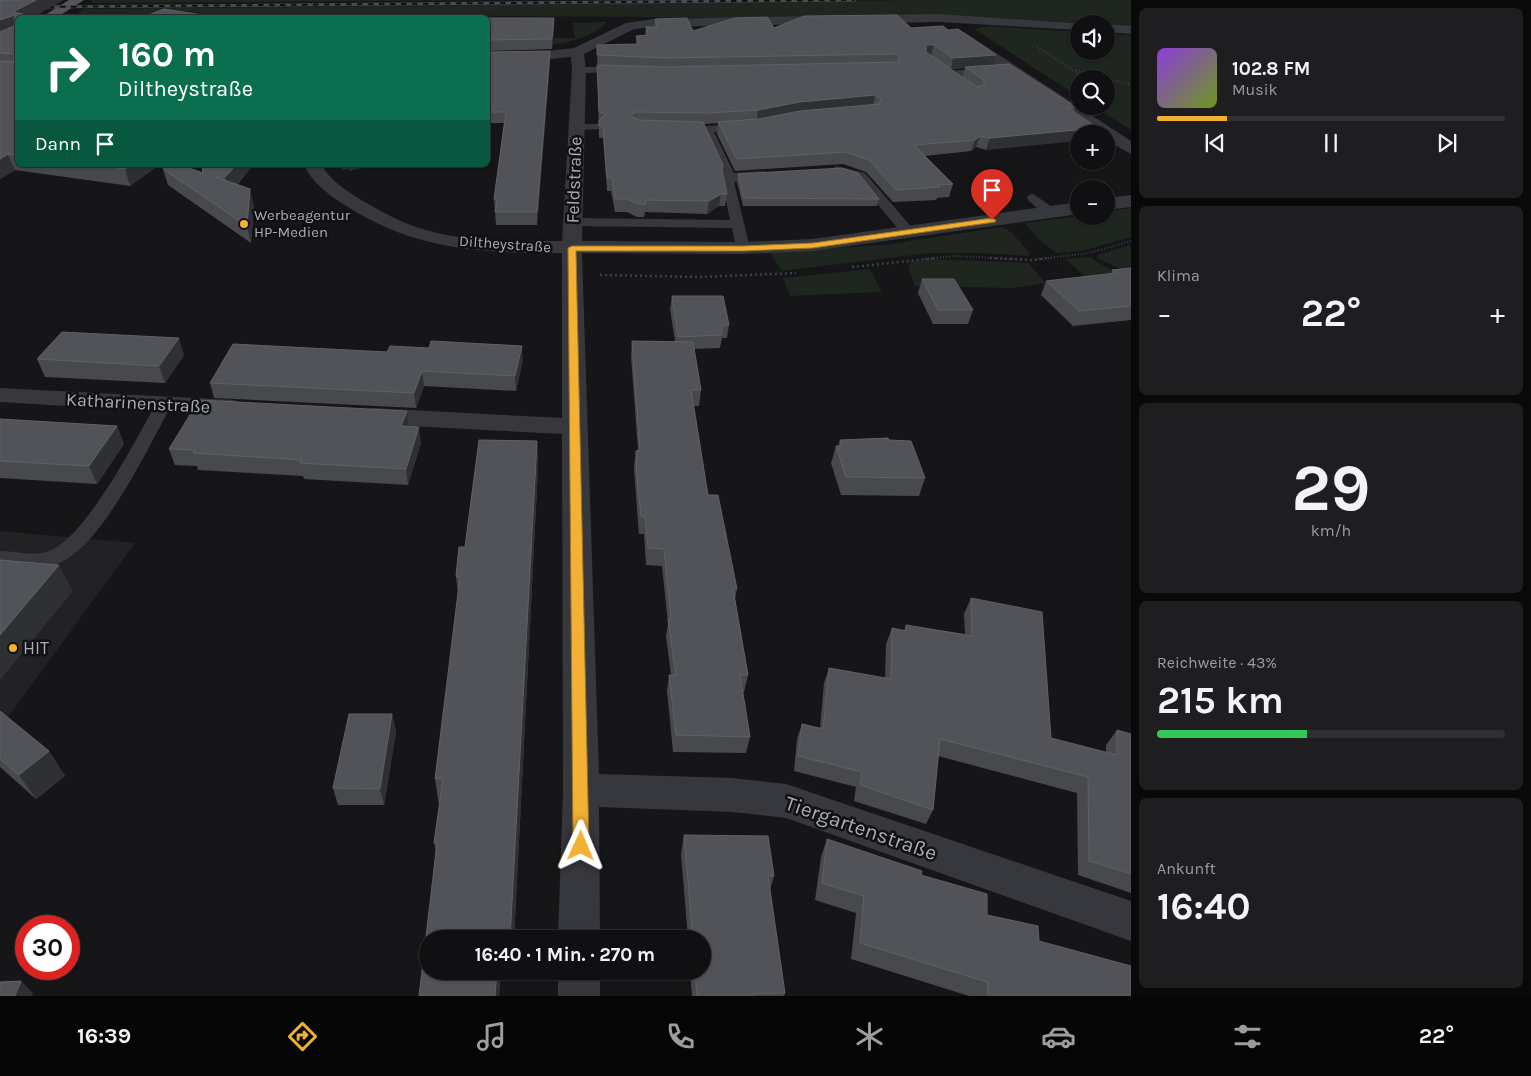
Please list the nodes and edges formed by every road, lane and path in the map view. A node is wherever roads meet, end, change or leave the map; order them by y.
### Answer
1 (78, 0) edge
2 (51, 15) edge
3 (938, 18) junction
4 (1070, 25) edge
5 (1115, 29) edge
6 (1131, 30) edge
7 (1032, 44) dead end
8 (490, 56) edge
9 (578, 61) junction
10 (1012, 69) junction
11 (631, 70) edge
12 (1073, 70) edge
13 (1115, 81) edge
14 (1131, 85) edge
15 (968, 89) edge
16 (757, 126) edge
17 (1131, 149) edge
18 (314, 167) edge
19 (825, 171) edge
20 (773, 174) edge
21 (730, 177) junction
22 (1033, 198) dead end
23 (1131, 201) edge
24 (1115, 203) edge
25 (1070, 209) edge
26 (1050, 212) junction
27 (739, 224) junction
28 (908, 232) junction
29 (573, 235) junction
30 (743, 248) junction
31 (0, 395) edge
32 (164, 404) junction
33 (252, 409) edge
34 (350, 415) edge
35 (576, 427) junction
36 (0, 558) edge
37 (582, 790) junction
38 (1131, 921) edge
39 (580, 930) edge
40 (579, 980) edge
41 (579, 996) edge

1 - 2 main road
3 - 4 street
3 - 9 street
3 - 10 street
5 - 6 street
7 - 12 path
8 - 9 street
9 - 11 lane
9 - 29 street, Feldstraße
10 - 15 lane
10 - 17 street
13 - 14 path
16 - 21 lane
18 - 29 street, Diltheystraße
19 - 28 lane
20 - 21 lane
21 - 27 lane
22 - 26 lane
23 - 24 street
25 - 26 street, Diltheystraße
26 - 28 street, Diltheystraße
27 - 29 lane
27 - 30 lane
28 - 30 street, Diltheystraße
29 - 30 street, Diltheystraße
29 - 35 street, Feldstraße
31 - 32 street, Katharinenstraße
32 - 33 street, Katharinenstraße
32 - 36 lane
34 - 35 street
35 - 37 street, Feldstraße
37 - 38 street, Tiergartenstraße
37 - 39 street, Feldstraße
40 - 41 street

